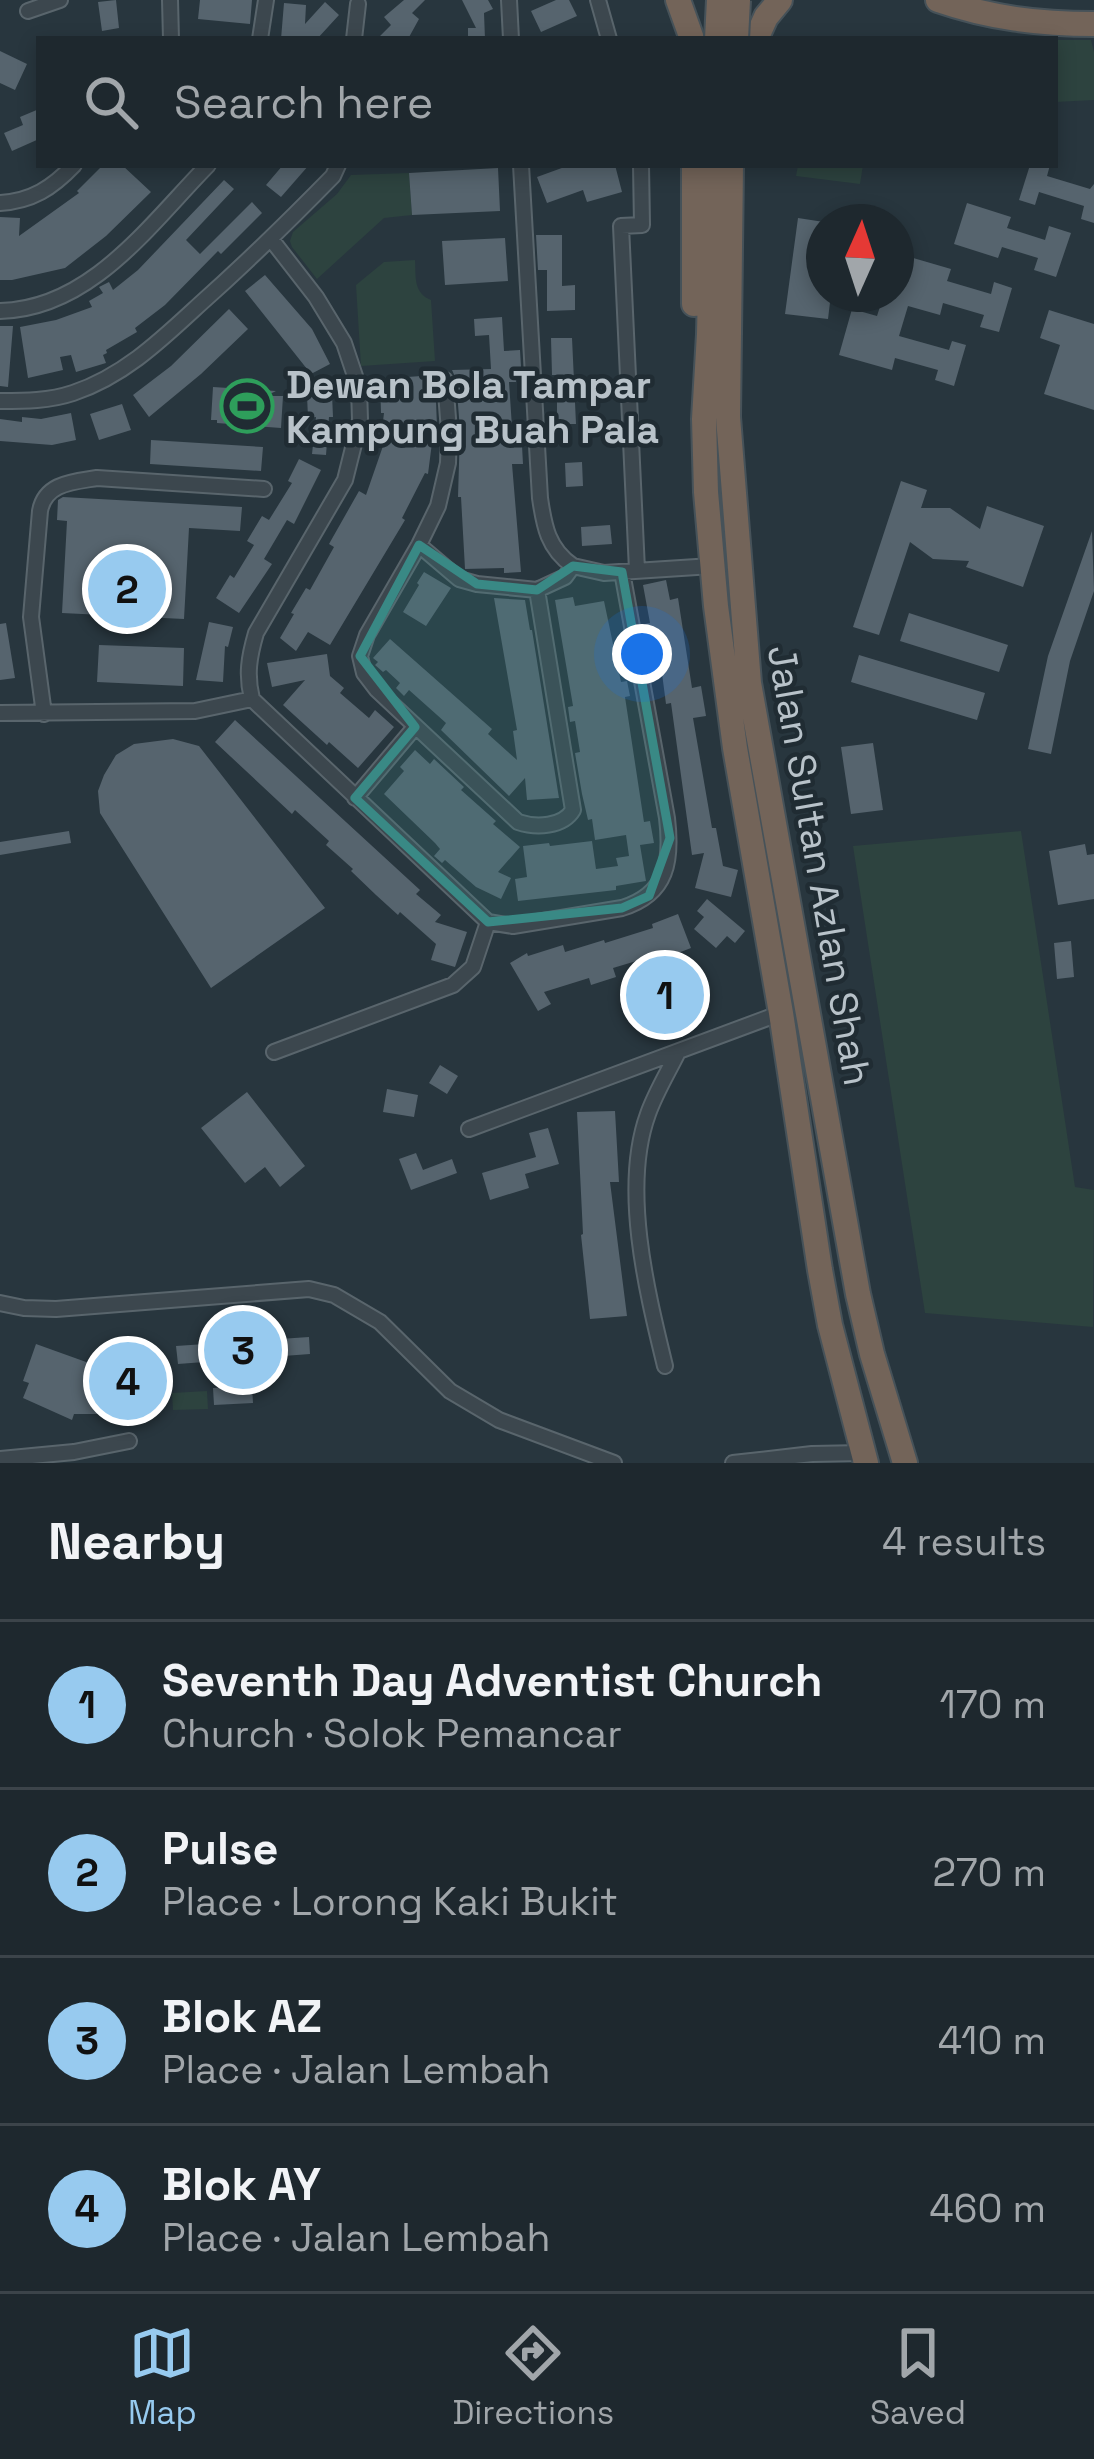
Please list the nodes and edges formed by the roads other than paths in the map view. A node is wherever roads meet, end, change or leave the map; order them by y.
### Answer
1 (60, 0) edge
2 (170, 0) edge
3 (266, 0) edge
4 (508, 0) edge
5 (598, 0) edge
6 (679, 0) edge
7 (697, 0) edge
8 (719, 0) edge
9 (738, 0) edge
10 (759, 0) edge
11 (780, 0) edge
12 (938, 0) edge
13 (995, 0) edge
14 (359, 1) edge
15 (1094, 10) edge
16 (28, 11) dead end
17 (1094, 24) edge
18 (171, 36) edge
19 (260, 36) edge
20 (354, 36) edge
21 (511, 36) edge
22 (608, 36) edge
23 (697, 36) edge
24 (698, 36) edge
25 (701, 36) edge
26 (717, 36) edge
27 (736, 36) edge
28 (750, 36) edge
29 (753, 36) edge
30 (754, 36) edge
31 (71, 168) edge
32 (205, 168) edge
33 (337, 168) edge
34 (521, 168) edge
35 (641, 168) edge
36 (694, 168) edge
37 (713, 168) edge
38 (731, 168) edge
39 (746, 168) edge
40 (0, 203) edge
41 (271, 239) junction
42 (719, 270) junction
43 (0, 311) edge
44 (445, 380) dead end
45 (728, 380) junction
46 (0, 401) edge
47 (704, 419) junction
48 (264, 489) dead end
49 (418, 545) junction
50 (573, 566) junction
51 (712, 566) junction
52 (630, 571) junction
53 (537, 590) junction
54 (252, 699) junction
55 (0, 713) edge
56 (44, 714) junction
57 (415, 727) junction
58 (355, 797) junction
59 (488, 922) junction
60 (781, 1013) junction
61 (274, 1052) dead end
62 (677, 1054) junction
63 (469, 1130) dead end
64 (0, 1303) edge
65 (664, 1366) dead end
66 (129, 1442) dead end
67 (75, 1458) edge
68 (865, 1458) edge
69 (0, 1459) edge
70 (614, 1463) edge
71 (734, 1463) edge
72 (905, 1463) edge

1 - 16 street
2 - 18 street
3 - 19 street
4 - 21 street
5 - 22 street
6 - 23 highway
7 - 24 highway
8 - 26 highway, bridge
9 - 27 highway, bridge
10 - 29 highway
11 - 30 highway
12 - 17 highway
13 - 15 highway
14 - 20 street
25 - 28 highway
31 - 40 street
32 - 43 street
33 - 41 street
34 - 50 street
35 - 52 street
36 - 47 highway
37 - 42 highway
38 - 42 highway
39 - 45 highway
41 - 46 street
41 - 54 street
42 - 45 highway, Jalan Sultan Azlan Shah
42 - 47 highway, Jalan Sultan Azlan Shah
44 - 49 street
45 - 72 highway, Jalan Sultan Azlan Shah
47 - 51 highway, Jalan Sultan Azlan Shah
48 - 56 street
49 - 53 street
49 - 57 street
50 - 52 street
50 - 53 street
51 - 52 street
51 - 60 highway, Jalan Sultan Azlan Shah
52 - 59 street
53 - 57 street
54 - 56 street
54 - 58 street
55 - 56 street
57 - 58 street
58 - 59 street
59 - 61 street
60 - 62 street
60 - 68 highway, Jalan Sultan Azlan Shah
62 - 63 street
62 - 65 street
64 - 70 street
66 - 67 street
67 - 69 street
68 - 71 street

